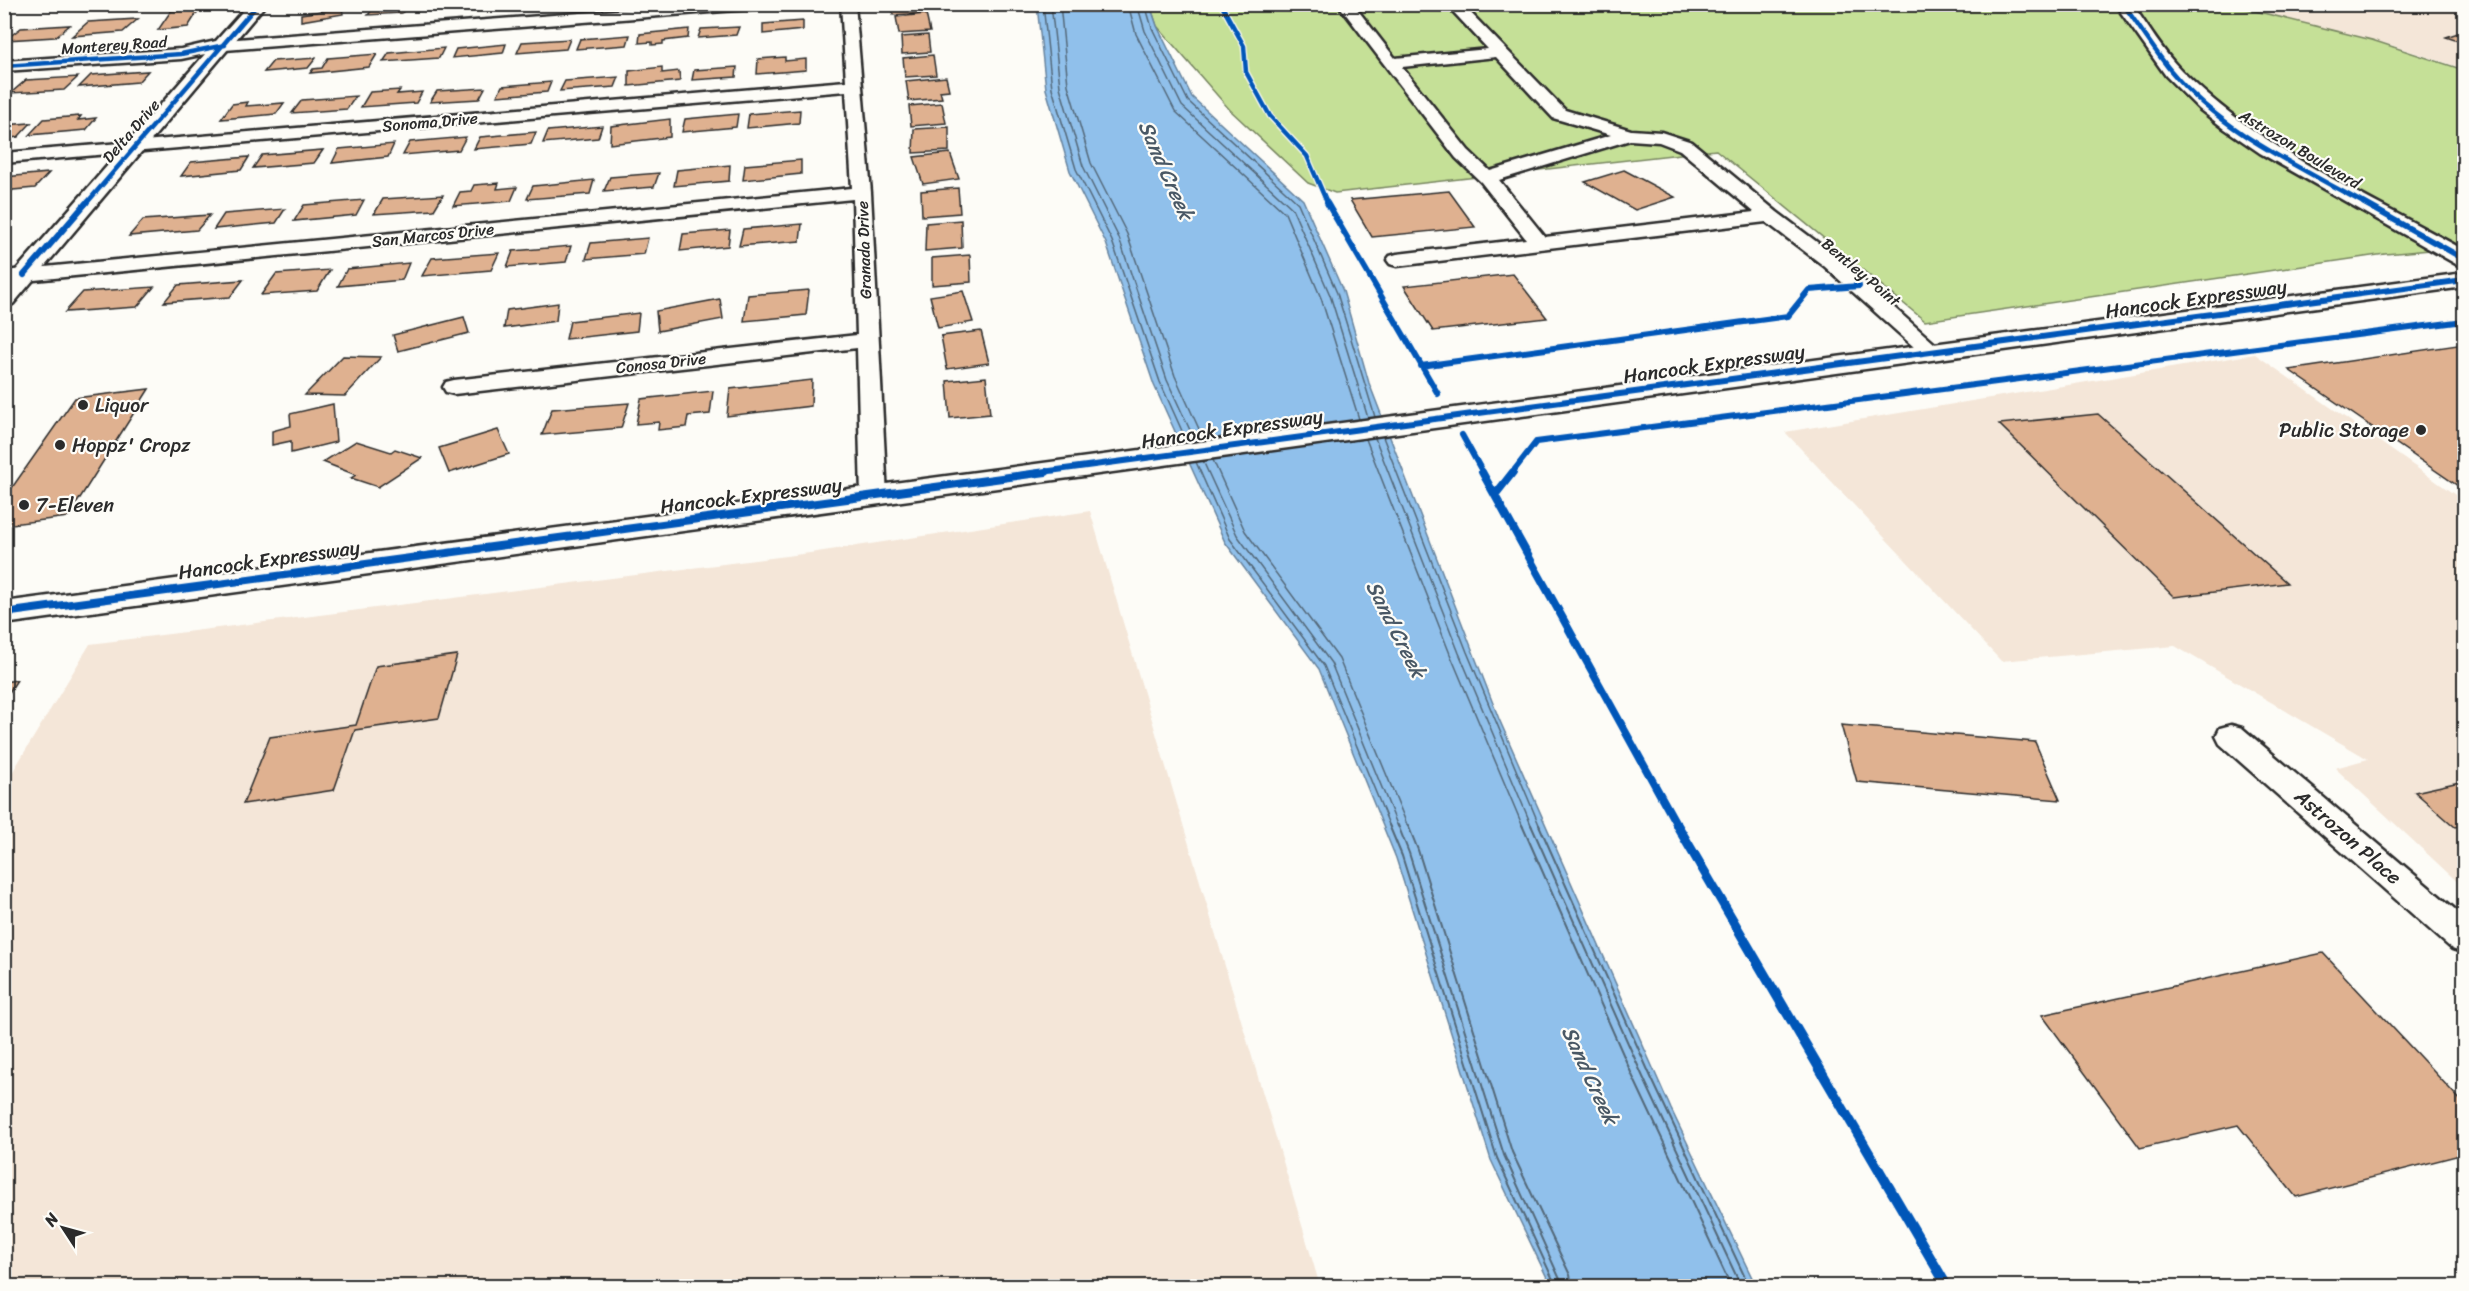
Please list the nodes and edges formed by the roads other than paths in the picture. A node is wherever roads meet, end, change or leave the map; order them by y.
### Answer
1 (258, 4) edge
2 (762, 4) edge
3 (848, 4) edge
4 (1345, 4) edge
5 (1453, 4) edge
6 (2123, 4) edge
7 (225, 45) junction
8 (1502, 52) junction
9 (4, 57) edge
10 (1391, 63) junction
11 (4, 66) edge
12 (855, 86) junction
13 (1630, 135) junction
14 (135, 147) junction
15 (4, 158) edge
16 (1487, 178) junction
17 (862, 193) junction
18 (1770, 216) junction
19 (1540, 243) junction
20 (2464, 259) edge
21 (1396, 260) dead end
22 (14, 276) edge
23 (2464, 280) edge
24 (4, 299) edge
25 (867, 340) junction
26 (1932, 351) junction
27 (454, 387) dead end
28 (874, 496) junction
29 (4, 613) edge
30 (2231, 736) dead end
31 (2464, 938) edge

1 - 7 main road, Delta Drive
2 - 7 street, Monterey Road
3 - 12 street, Granada Drive
4 - 10 street
5 - 8 street
6 - 20 main road, Astrozon Boulevard
7 - 9 main road, Monterey Road
7 - 11 main road, Monterey Road
7 - 14 main road, Delta Drive
8 - 10 street
8 - 13 street
10 - 16 street
12 - 14 street, Sonoma Drive
12 - 17 street, Granada Drive
13 - 16 street
13 - 18 street, Bentley Point
14 - 15 street, Sonoma Drive
14 - 22 main road, Delta Drive
16 - 19 street
17 - 22 street, San Marcos Drive
17 - 25 street, Granada Drive
18 - 19 street
18 - 26 street, Bentley Point
19 - 21 street
22 - 24 main road, Delta Drive
23 - 26 main road, Hancock Expressway
25 - 27 street, Conosa Drive
25 - 28 street, Granada Drive
26 - 28 main road, Hancock Expressway
28 - 29 main road, Hancock Expressway
30 - 31 street, Astrozon Place

